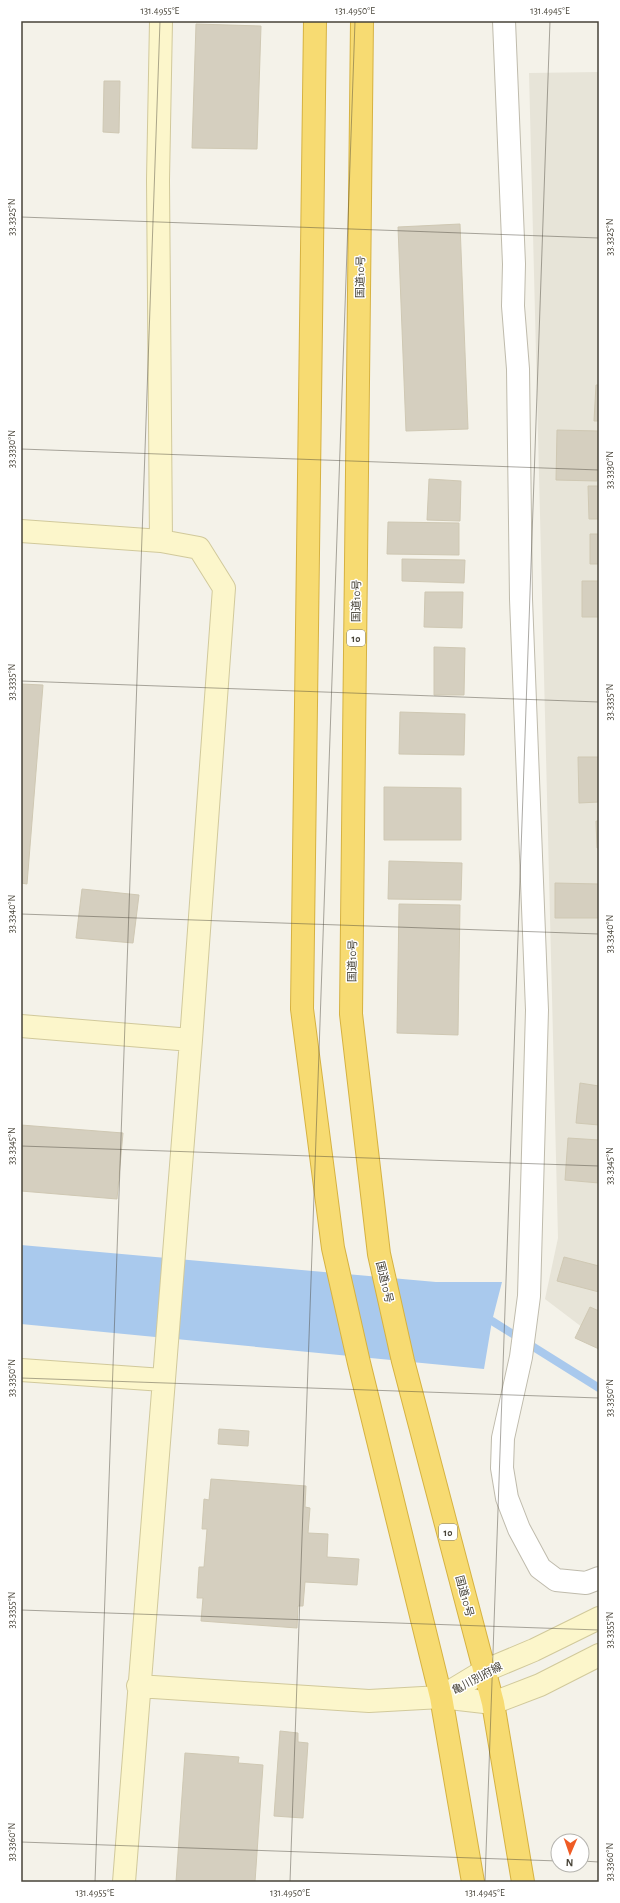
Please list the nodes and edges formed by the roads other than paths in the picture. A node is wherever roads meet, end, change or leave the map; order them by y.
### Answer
1 (161, 21) edge
2 (315, 21) edge
3 (362, 21) edge
4 (504, 21) edge
5 (21, 531) edge
6 (161, 541) junction
7 (21, 1026) edge
8 (191, 1040) junction
9 (21, 1370) edge
10 (164, 1374) junction
11 (599, 1578) edge
12 (599, 1618) edge
13 (599, 1655) edge
14 (484, 1671) junction
15 (138, 1686) junction
16 (441, 1697) junction
17 (493, 1703) junction
18 (124, 1882) edge
19 (473, 1882) edge
20 (523, 1882) edge

1 - 6 street
2 - 16 highway
3 - 14 highway, 国道10号 / 10
4 - 11 street
5 - 6 street
6 - 8 street
7 - 8 street
8 - 10 street
9 - 10 street
10 - 15 street
12 - 14 street, 亀川別府線
13 - 17 street, 亀川別府線
14 - 16 street, 亀川別府線
14 - 17 highway, 国道10号 / 10
15 - 16 street
15 - 18 street
16 - 17 street, 亀川別府線
16 - 19 highway
17 - 20 highway, 国道10号 / 10

